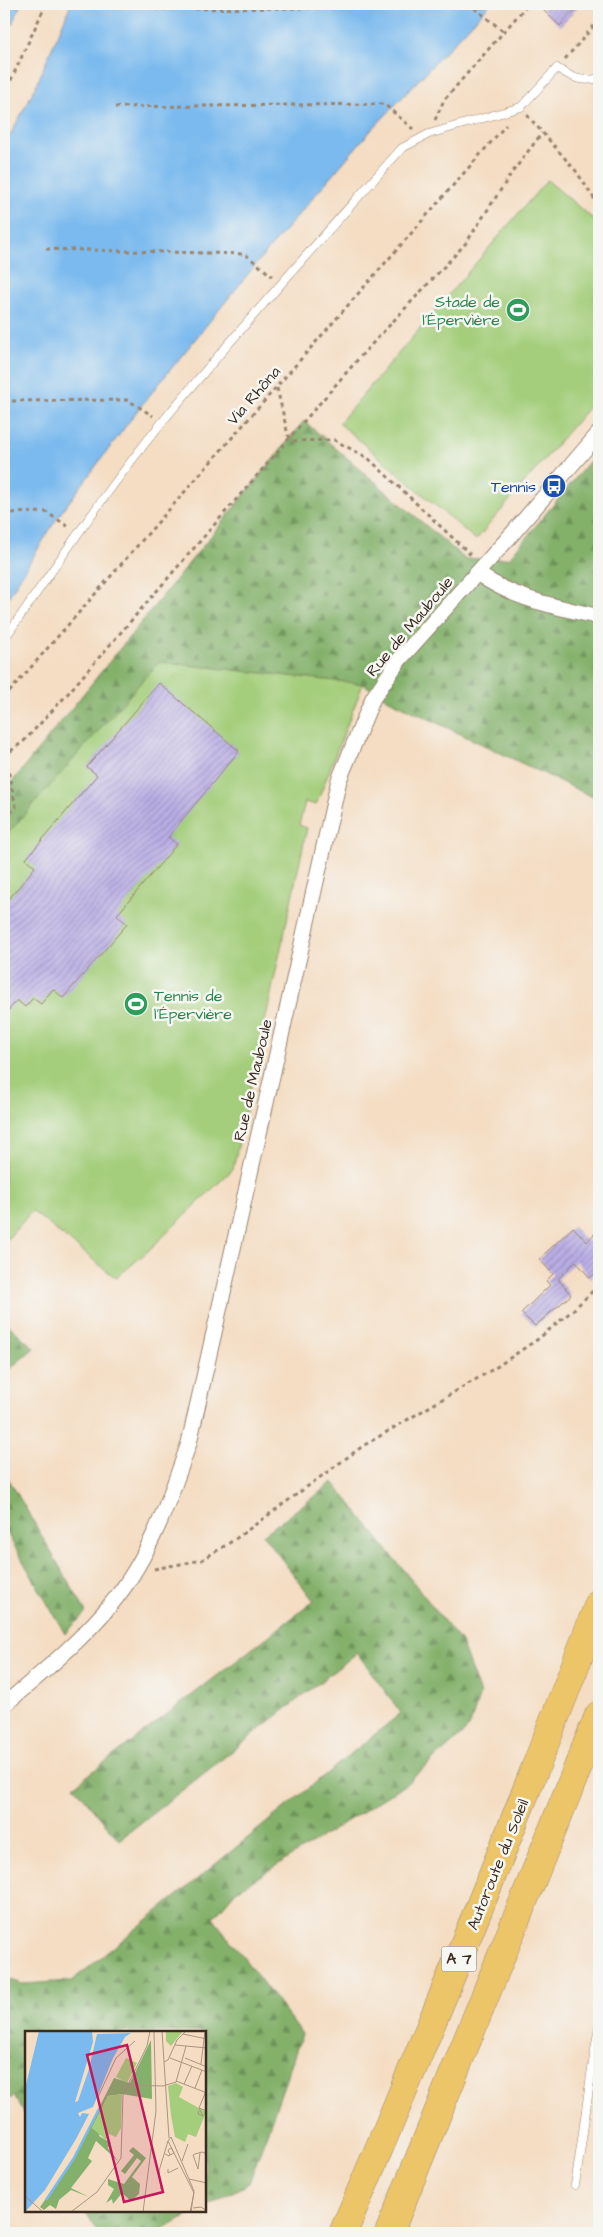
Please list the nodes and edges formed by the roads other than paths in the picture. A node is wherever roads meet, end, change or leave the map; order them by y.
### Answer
1 (599, 78) edge
2 (599, 433) edge
3 (476, 573) junction
4 (599, 617) edge
5 (7, 635) dead end
6 (599, 1603) edge
7 (4, 1705) edge
8 (599, 1715) edge
9 (599, 2027) edge
10 (576, 2185) dead end
11 (392, 2227) edge
12 (343, 2233) edge

1 - 5 lane
2 - 3 street
3 - 4 street, Rue de Mauboule
3 - 7 street, Rue de Mauboule
6 - 12 highway, Autoroute du Soleil / A 7
8 - 11 highway, A 7
9 - 10 lane

